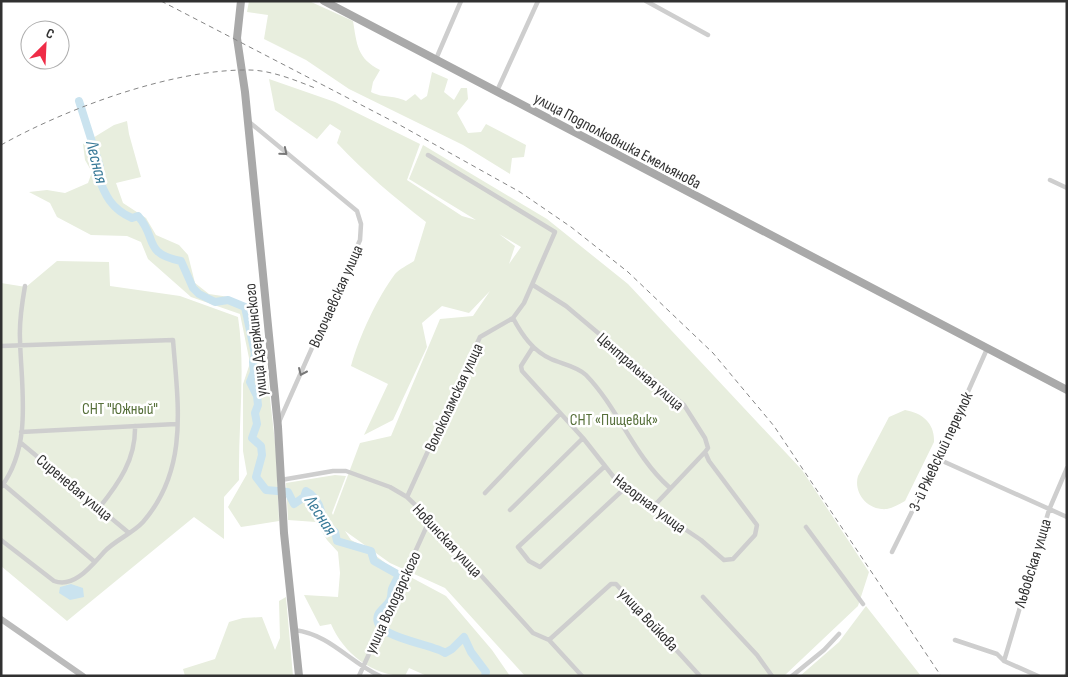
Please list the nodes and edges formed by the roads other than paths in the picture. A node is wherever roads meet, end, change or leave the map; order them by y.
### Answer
1 (240, 1) edge
2 (324, 1) edge
3 (461, 1) edge
4 (538, 1) edge
5 (646, 1) edge
6 (708, 35) dead end
7 (436, 59) junction
8 (497, 92) junction
9 (247, 120) junction
10 (428, 155) dead end
11 (1050, 180) dead end
12 (1067, 188) edge
13 (533, 285) junction
14 (25, 286) dead end
15 (513, 318) junction
16 (1, 346) edge
17 (20, 346) junction
18 (533, 347) junction
19 (987, 349) junction
20 (1067, 390) edge
21 (560, 414) junction
22 (176, 424) junction
23 (135, 426) junction
24 (278, 426) junction
25 (21, 432) junction
26 (583, 438) junction
27 (20, 443) junction
28 (705, 452) junction
29 (938, 459) junction
30 (604, 467) junction
31 (1067, 468) edge
32 (281, 480) junction
33 (2, 485) edge
34 (669, 487) junction
35 (625, 488) junction
36 (485, 493) dead end
37 (408, 498) junction
38 (99, 508) junction
39 (652, 508) junction
40 (510, 510) dead end
41 (1049, 510) junction
42 (1067, 517) edge
43 (430, 519) junction
44 (806, 527) dead end
45 (130, 533) junction
46 (1, 540) edge
47 (892, 552) dead end
48 (724, 560) joint
49 (95, 562) junction
50 (703, 598) dead end
51 (863, 604) dead end
52 (1, 619) edge
53 (295, 630) junction
54 (839, 634) dead end
55 (548, 640) junction
56 (955, 640) dead end
57 (1004, 660) junction
58 (362, 667) junction
59 (83, 676) edge
60 (299, 676) edge
61 (359, 676) edge
62 (380, 676) edge
63 (582, 676) edge
64 (700, 676) edge
65 (772, 676) edge
66 (792, 676) edge
67 (1038, 676) edge

1 - 9 main road, улица Дзержинского
2 - 7 main road, улица Подполковника Емельянова
3 - 7 street
4 - 8 street
5 - 6 street
7 - 8 main road, улица Подполковника Емельянова
8 - 19 main road, улица Подполковника Емельянова
9 - 24 main road, улица Дзержинского
9 -> 24 street, Волочаевская улица
10 - 13 street, Волоколамская улица
11 - 12 street
13 - 15 street, Волоколамская улица
13 - 28 street, Центральная улица
14 - 17 street
15 - 18 street
15 - 37 street, Волоколамская улица
16 - 17 street
17 - 22 street
17 - 25 street
18 - 21 street, Нагорная улица
18 - 34 street
19 - 20 main road, улица Подполковника Емельянова
19 - 29 street, 3-й Ржевский переулок
21 - 26 street, Нагорная улица
21 - 36 street
22 - 23 street
22 - 45 street
23 - 25 street
23 - 38 street
24 - 32 main road, улица Дзержинского
25 - 27 street
26 - 30 street, Нагорная улица
26 - 40 street
27 - 33 street
27 - 38 street, Сиреневая улица
28 - 34 street
28 - 48 street, Центральная улица
29 - 41 street
29 - 47 street, 3-й Ржевский переулок
30 - 35 street, Нагорная улица
30 - 35 street
31 - 41 street, Львовская улица
32 - 37 street, Новинская улица
32 - 53 main road, улица Дзержинского
33 - 49 street
34 - 39 street
35 - 39 street, Нагорная улица
37 - 43 street, Новинская улица
38 - 45 street, Сиреневая улица
39 - 48 street, Нагорная улица
41 - 42 street
41 - 57 street, Львовская улица
43 - 55 street, Новинская улица
43 - 58 street, улица Володарского
44 - 51 street
45 - 49 street
46 - 49 street
50 - 65 street
52 - 59 main road
53 - 58 street
53 - 60 main road, улица Дзержинского
54 - 66 street
55 - 63 street, Новинская улица
55 - 64 street, улица Войкова
56 - 57 street
57 - 67 street
58 - 61 street
58 - 62 street, улица Володарского

